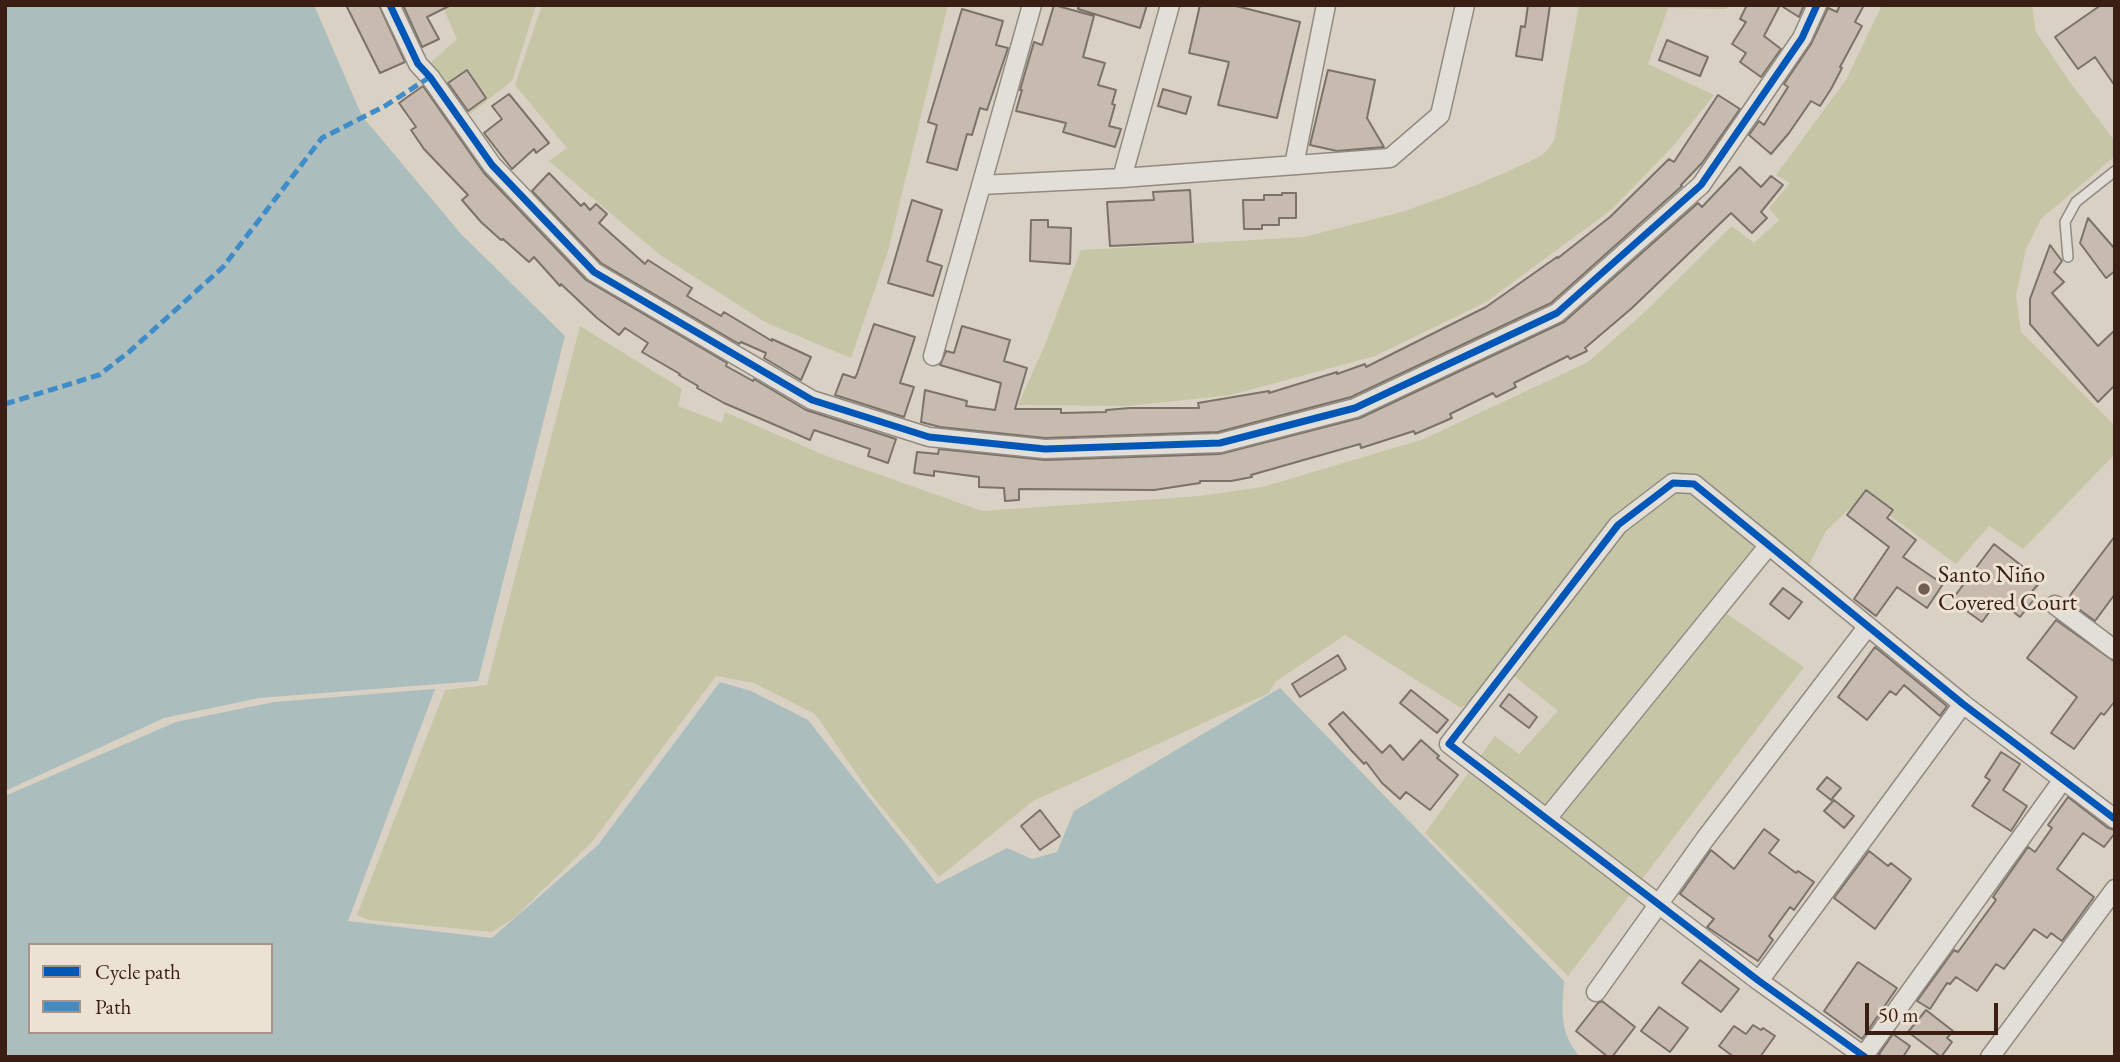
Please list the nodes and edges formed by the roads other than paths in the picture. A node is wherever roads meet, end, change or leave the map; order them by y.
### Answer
1 (390, 5) edge
2 (1032, 5) edge
3 (1170, 5) edge
4 (1326, 5) edge
5 (1465, 5) edge
6 (1817, 5) edge
7 (1294, 165) junction
8 (2115, 171) edge
9 (1122, 178) junction
10 (981, 186) junction
11 (2068, 257) dead end
12 (933, 356) dead end
13 (1769, 545) junction
14 (2055, 605) dead end
15 (1868, 626) junction
16 (2115, 650) edge
17 (1963, 704) junction
18 (2062, 781) junction
19 (1553, 811) dead end
20 (2115, 819) edge
21 (2115, 889) edge
22 (1660, 904) junction
23 (1759, 981) junction
24 (1596, 992) dead end
25 (1864, 1056) edge
26 (1990, 1057) edge

1 - 6 street
2 - 10 street
3 - 9 street
4 - 7 street
5 - 7 street
7 - 9 street
8 - 11 lane
9 - 10 street
10 - 12 street
13 - 15 street
13 - 19 street
13 - 22 street
14 - 16 street
15 - 17 street
15 - 22 street
17 - 18 street
17 - 23 street
18 - 20 street
18 - 25 street
21 - 26 street
22 - 23 street
22 - 24 street
23 - 25 street

